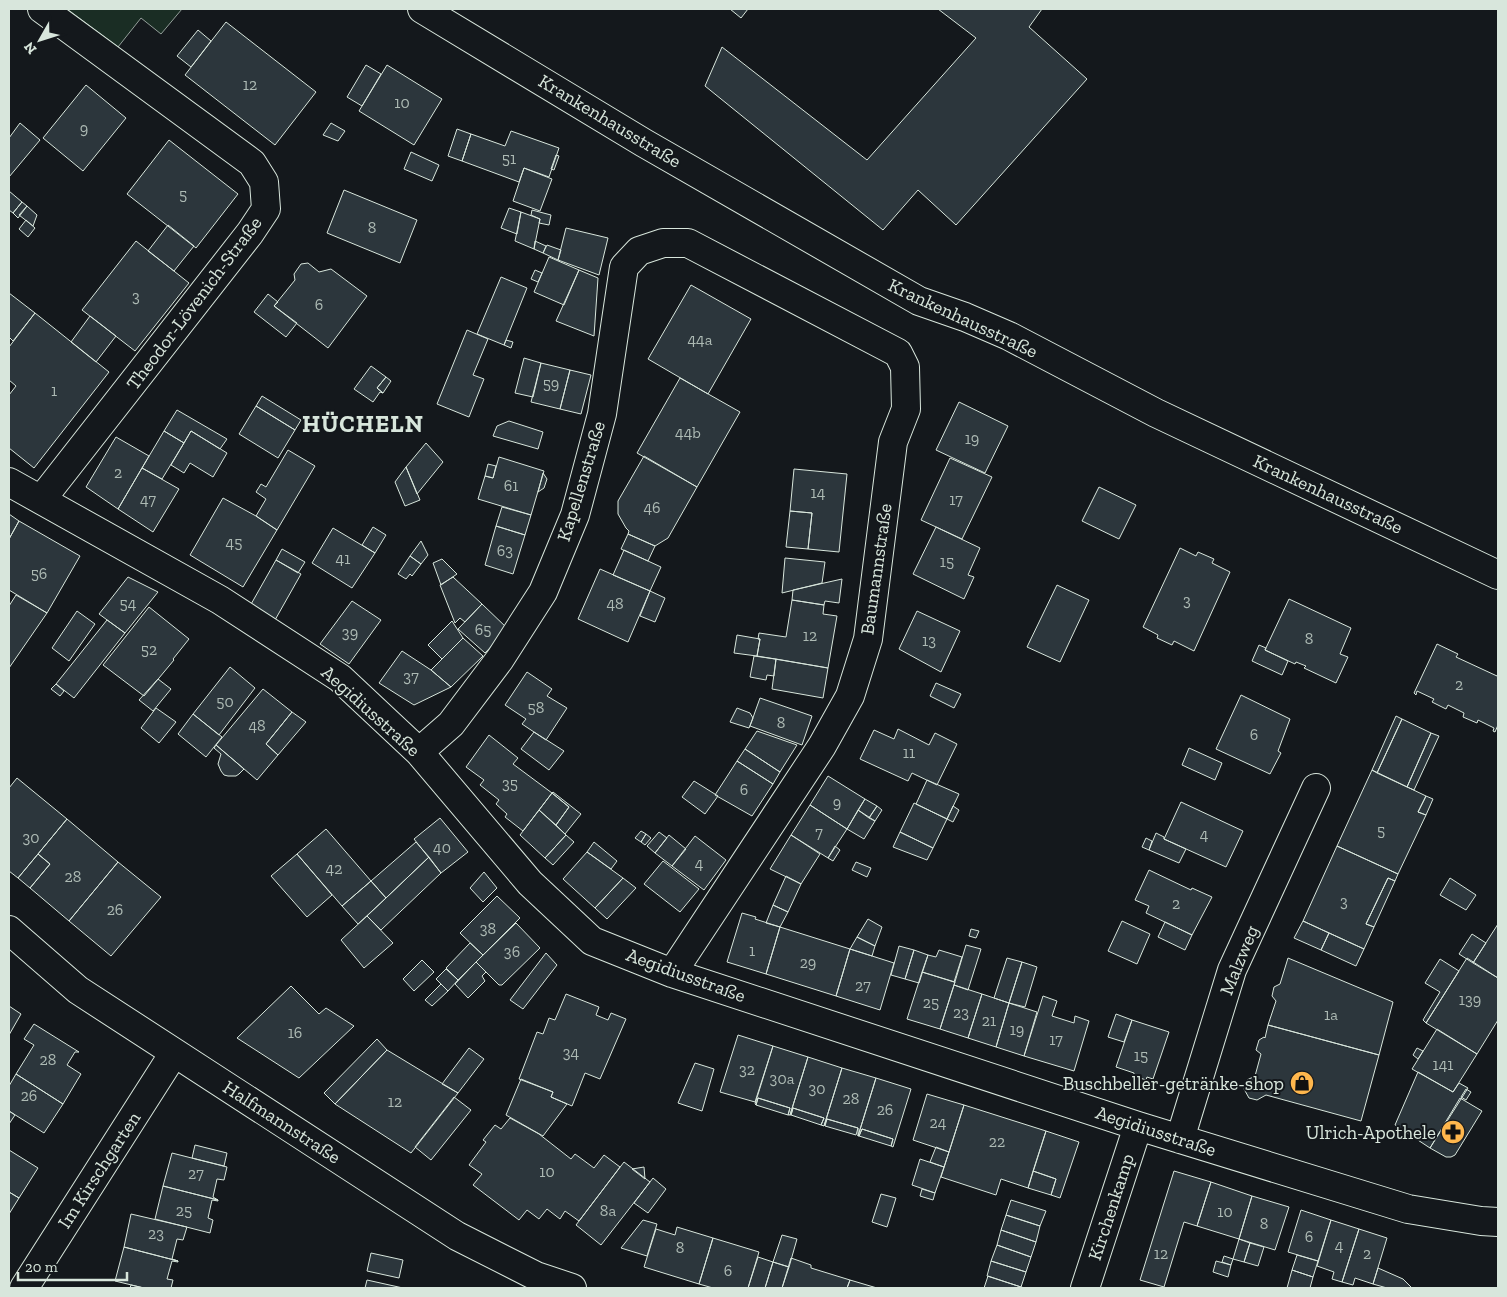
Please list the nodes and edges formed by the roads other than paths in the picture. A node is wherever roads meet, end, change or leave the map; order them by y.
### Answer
1 (42, 9) edge
2 (422, 9) edge
3 (688, 243) joint
4 (9, 482) edge
5 (42, 500) junction
6 (1498, 575) edge
7 (419, 752) junction
8 (1316, 788) dead end
9 (9, 930) edge
10 (672, 973) junction
11 (174, 1053) junction
12 (1138, 1126) junction
13 (1180, 1139) junction
14 (1498, 1222) edge
15 (532, 1282) edge
16 (24, 1288) edge
17 (572, 1288) edge
18 (1085, 1288) edge

1 - 5 street, Theodor-Lövenich-Straße
2 - 6 street, Krankenhausstraße
3 - 7 street, Kapellenstraße
3 - 10 street, Baumannstraße
4 - 5 street, Aegidiusstraße
5 - 7 street, Aegidiusstraße
7 - 10 street, Aegidiusstraße
8 - 13 street, Malzweg
9 - 11 street, Halfmannstraße
10 - 12 street, Aegidiusstraße
11 - 15 street, Halfmannstraße
11 - 16 street, Im Kirschgarten
12 - 13 street, Aegidiusstraße
12 - 18 street, Kirchenkamp
13 - 14 street, Aegidiusstraße
15 - 17 street, Halfmannstraße

